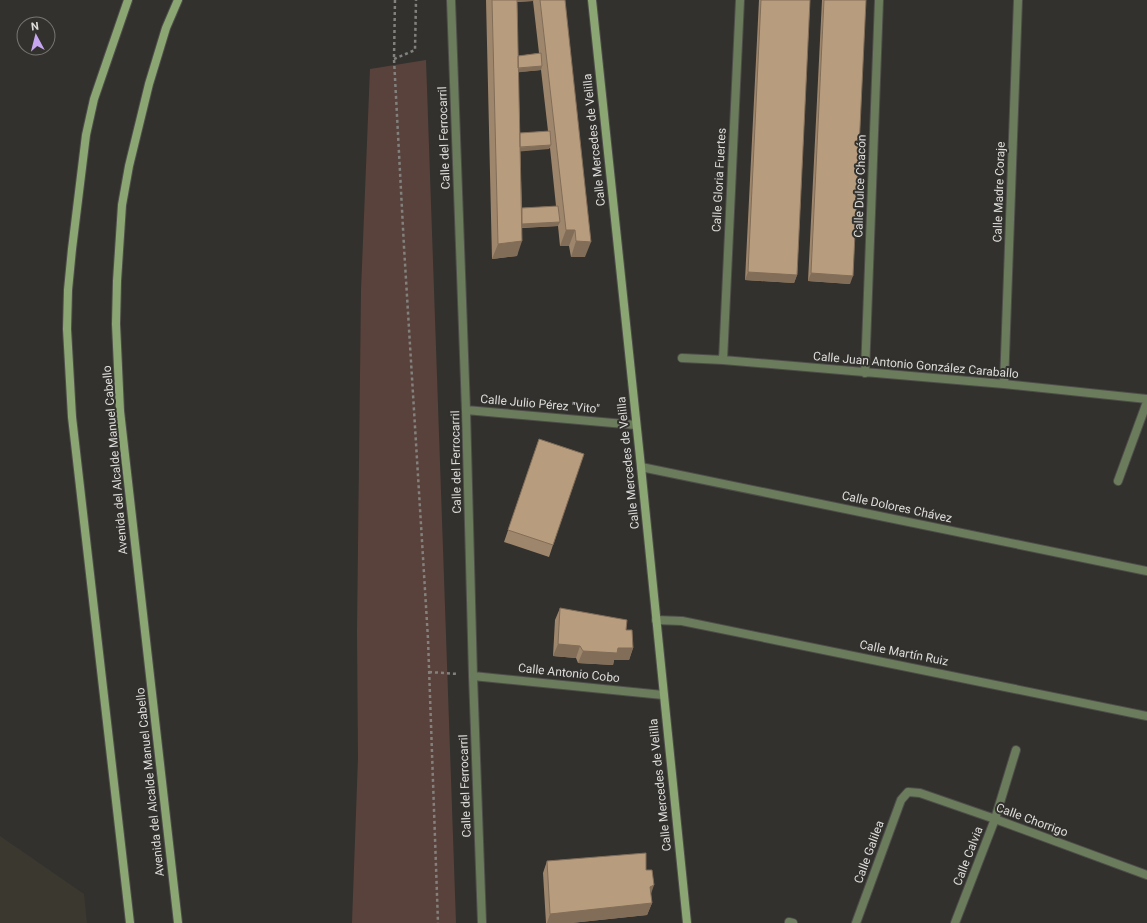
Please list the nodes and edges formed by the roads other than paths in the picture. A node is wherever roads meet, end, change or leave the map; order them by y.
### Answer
1 (128, 0) edge
2 (178, 0) edge
3 (451, 0) edge
4 (592, 0) edge
5 (740, 0) edge
6 (879, 0) edge
7 (1018, 0) edge
8 (682, 358) dead end
9 (723, 360) junction
10 (865, 373) junction
11 (1004, 384) junction
12 (1147, 400) edge
13 (466, 410) junction
14 (636, 425) junction
15 (642, 467) junction
16 (1118, 480) dead end
17 (1147, 571) edge
18 (656, 620) junction
19 (473, 676) junction
20 (663, 695) junction
21 (1147, 716) edge
22 (1016, 750) dead end
23 (908, 792) joint
24 (995, 819) junction
25 (1147, 875) edge
26 (130, 923) edge
27 (178, 923) edge
28 (482, 923) edge
29 (687, 923) edge
30 (856, 923) edge
31 (955, 923) edge

1 - 26 main road
2 - 27 main road, Avenida del Alcalde Manuel Cabello
3 - 13 street, Calle del Ferrocarril
4 - 14 main road, Calle Mercedes de Velilla
5 - 9 street, Calle Gloria Fuertes
6 - 10 street, Calle Dulce Chacón
7 - 11 street, Calle Madre Coraje
8 - 9 street, Calle Juan Antonio González Caraballo
9 - 10 street, Calle Juan Antonio González Caraballo
10 - 11 street, Calle Juan Antonio González Caraballo
11 - 12 street, Calle Juan Antonio González Caraballo
12 - 16 street
13 - 14 street, Calle Julio Pérez "Vito"
13 - 19 street, Calle del Ferrocarril
14 - 15 main road, Calle Mercedes de Velilla
15 - 17 street, Calle Dolores Chávez
15 - 18 main road, Calle Mercedes de Velilla
18 - 20 main road, Calle Mercedes de Velilla
18 - 21 street, Calle Martín Ruiz
19 - 20 street, Calle Antonio Cobo
19 - 28 street, Calle del Ferrocarril
20 - 29 main road, Calle Mercedes de Velilla
22 - 24 street, Calle Calvia
23 - 24 street, Calle Chorrigo
23 - 30 street, Calle Galilea
24 - 25 street, Calle Chorrigo
24 - 31 street, Calle Calvia

